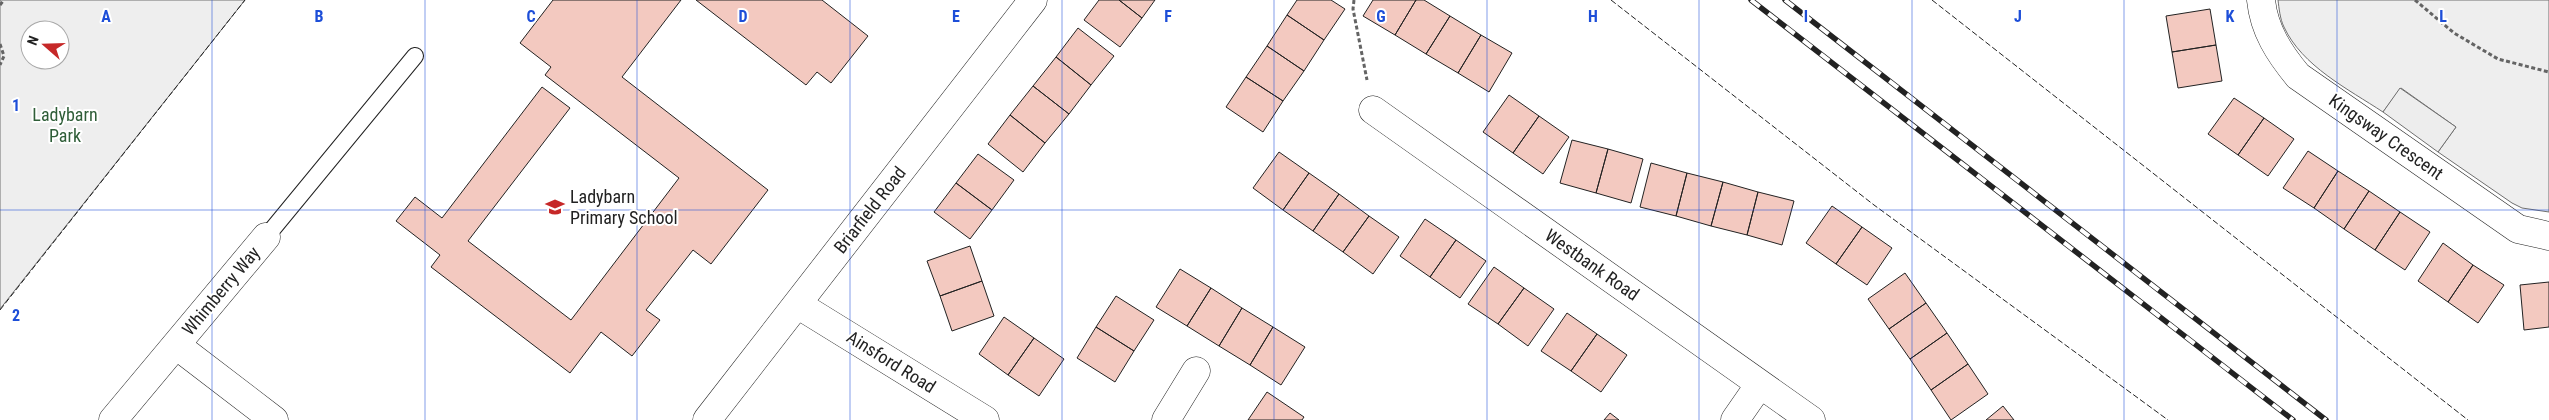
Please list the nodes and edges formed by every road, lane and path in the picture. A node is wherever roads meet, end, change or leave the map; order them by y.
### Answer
1 (4, 0) edge
2 (1033, 0) edge
3 (1354, 0) edge
4 (2261, 0) edge
5 (2415, 0) edge
6 (0, 5) edge
7 (0, 44) edge
8 (415, 56) dead end
9 (0, 65) edge
10 (2549, 72) edge
11 (1373, 110) joint
12 (2549, 236) edge
13 (266, 237) joint
14 (797, 304) junction
15 (176, 345) junction
16 (1196, 371) dead end
17 (1760, 384) junction
18 (113, 420) edge
19 (274, 420) edge
20 (707, 420) edge
21 (985, 420) edge
22 (1166, 420) edge
23 (1735, 420) edge
24 (1811, 420) edge

1 - 6 path
2 - 14 street, Briarfield Road
3 - 11 path
4 - 12 street, Kingsway Crescent
5 - 10 path
7 - 9 path
8 - 13 lane
11 - 17 street, Westbank Road
13 - 15 street, Whimberry Way
14 - 20 street, Briarfield Road
14 - 21 street, Ainsford Road
15 - 18 street, Whimberry Way
15 - 19 street, Whimberry Way
16 - 22 street
17 - 23 street
17 - 24 street, Westbank Road

